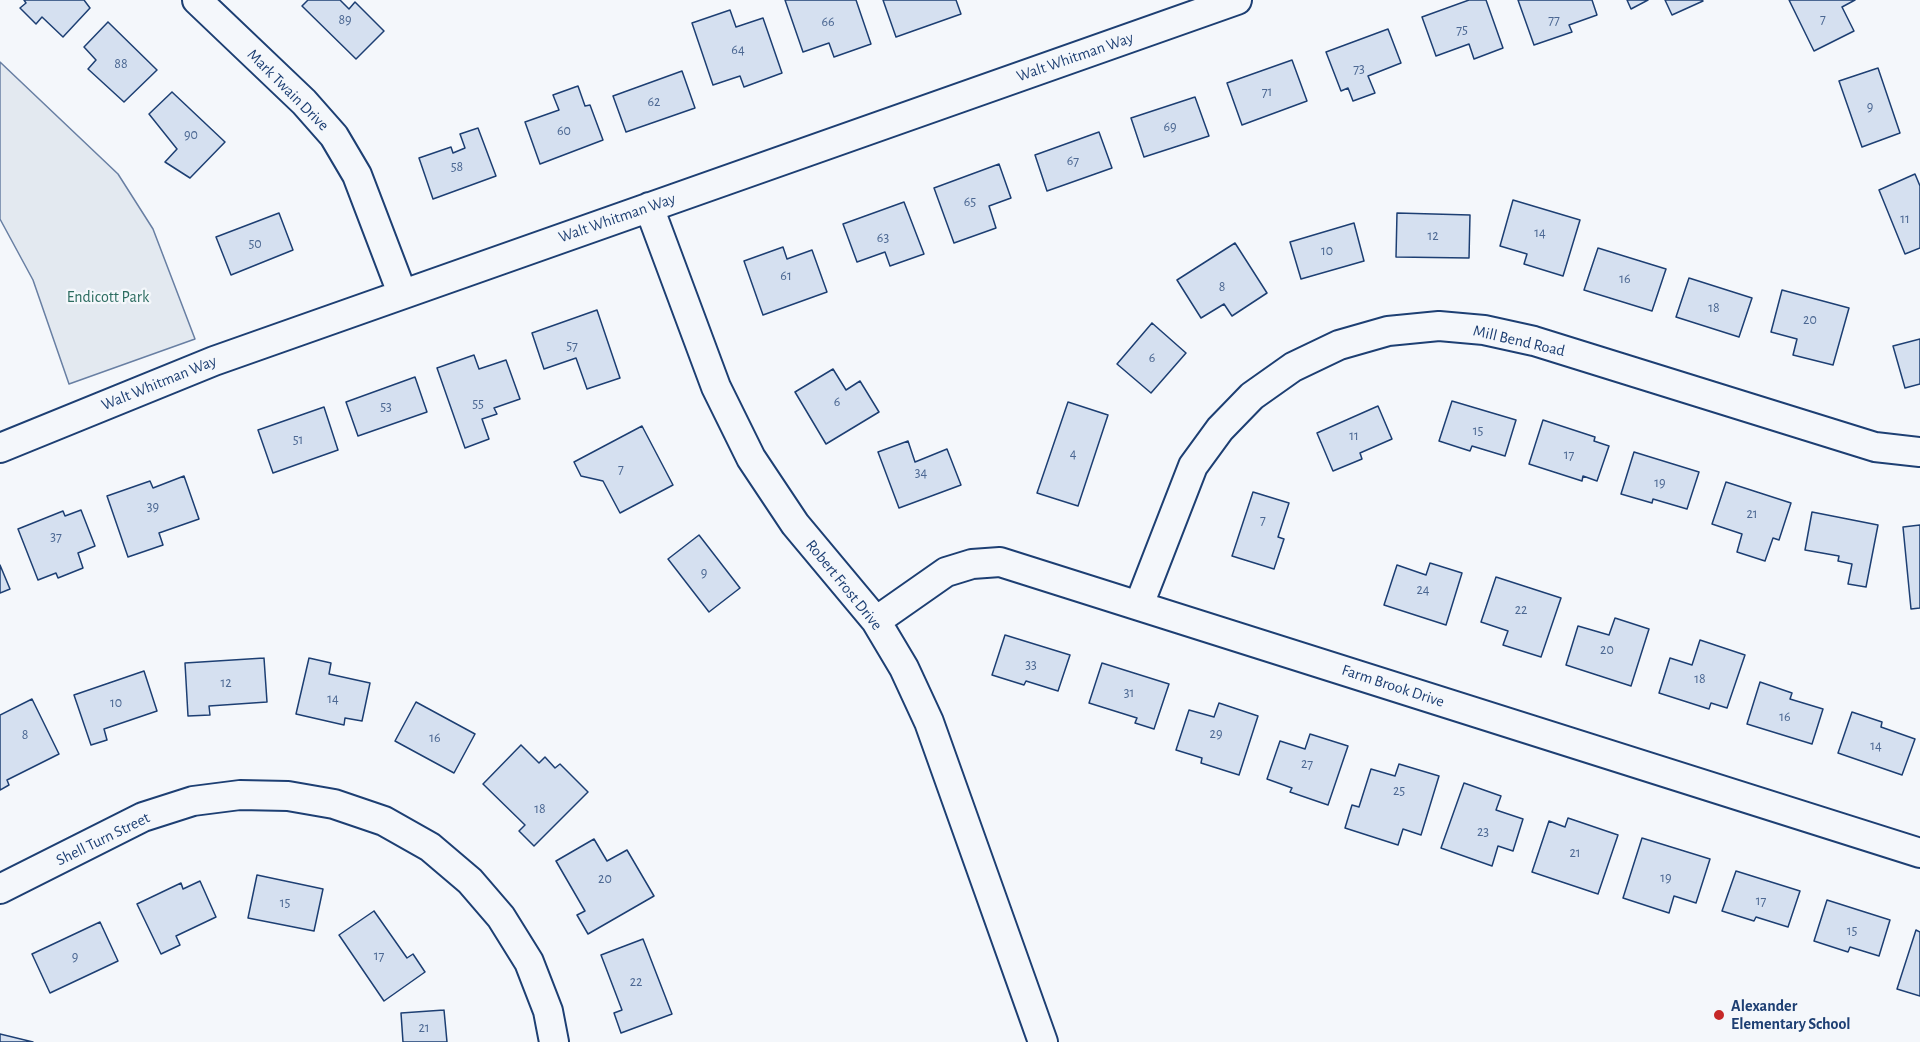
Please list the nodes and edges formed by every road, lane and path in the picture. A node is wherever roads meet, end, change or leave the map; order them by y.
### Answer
1 (197, 0) edge
2 (1238, 0) edge
3 (649, 207) junction
4 (402, 293) junction
5 (0, 448) edge
6 (1920, 452) edge
7 (1139, 605) junction
8 (876, 621) junction
9 (1920, 853) edge
10 (0, 890) edge
11 (554, 1042) edge
12 (1043, 1042) edge

1 - 4 street, Mark Twain Drive
2 - 3 street, Walt Whitman Way
3 - 4 street, Walt Whitman Way
3 - 8 street, Robert Frost Drive
4 - 5 street, Walt Whitman Way
6 - 7 street, Mill Bend Road
7 - 8 street, Farm Brook Drive
7 - 9 street, Farm Brook Drive
8 - 12 street, Robert Frost Drive
10 - 11 street, Shell Turn Street

